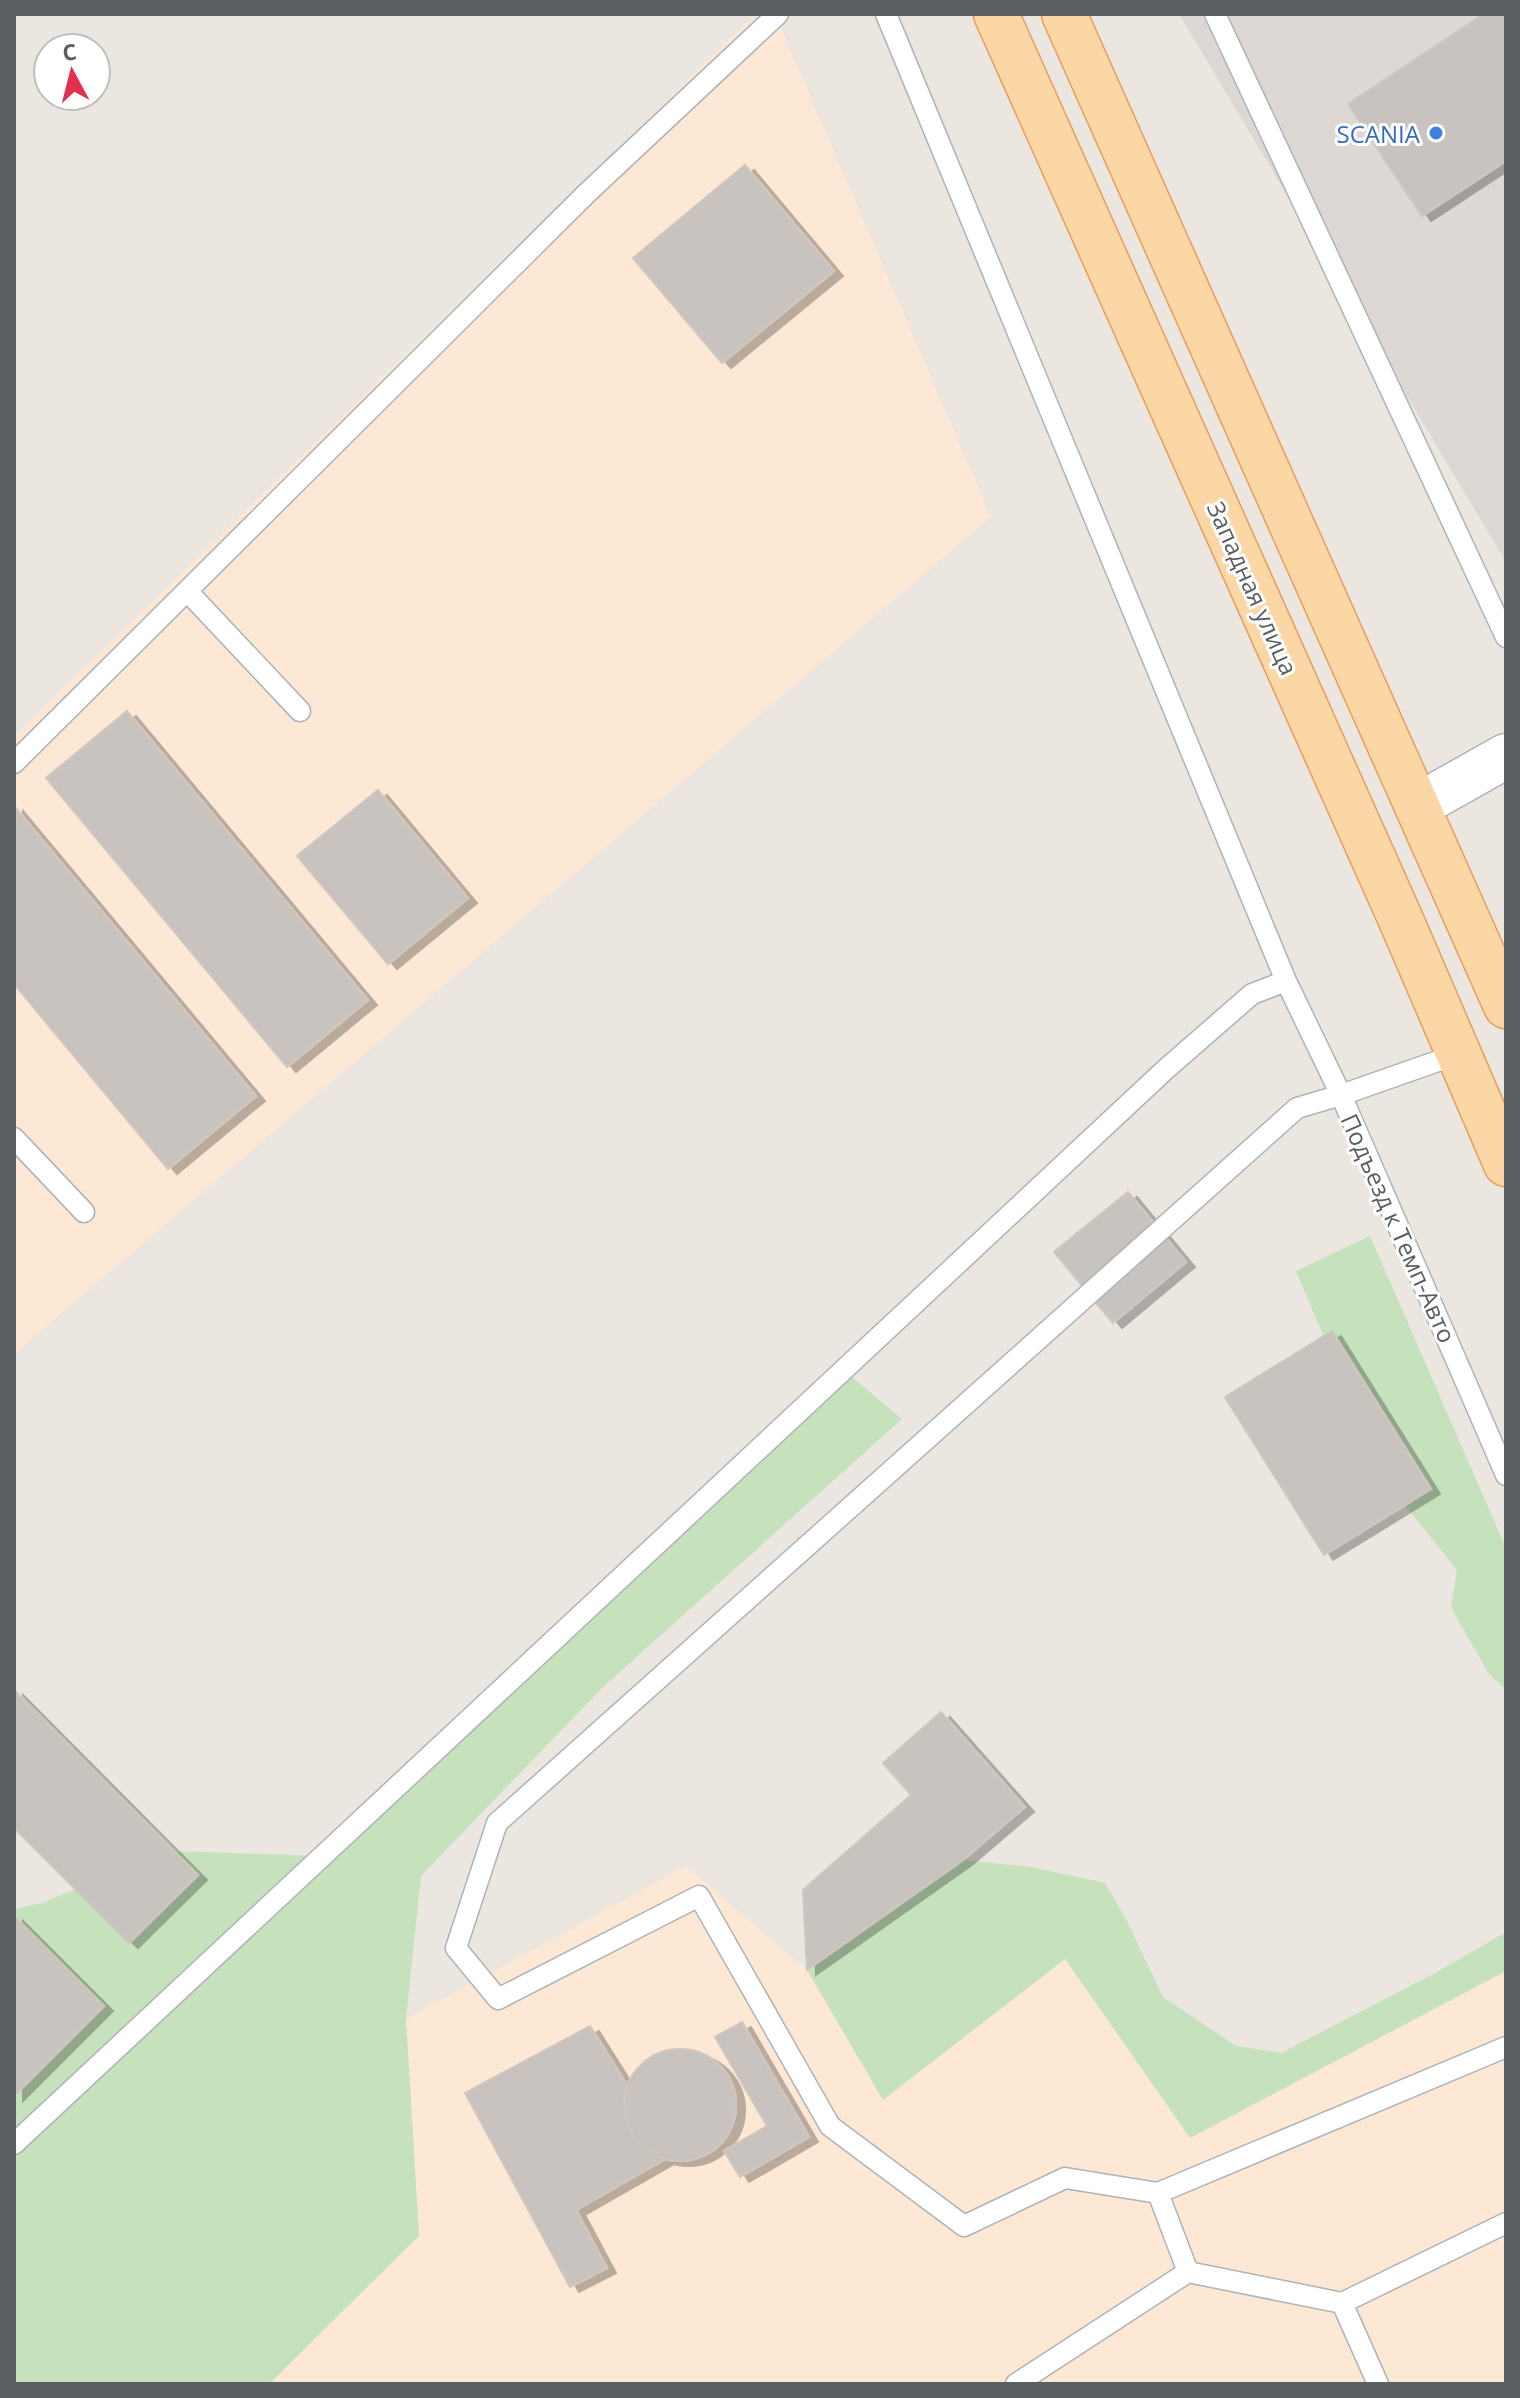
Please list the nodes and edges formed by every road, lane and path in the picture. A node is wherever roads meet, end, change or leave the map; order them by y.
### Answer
1 (778, 14) edge
2 (886, 14) edge
3 (996, 14) edge
4 (1064, 14) edge
5 (1215, 14) edge
6 (187, 591) junction
7 (1506, 637) edge
8 (300, 711) dead end
9 (1506, 756) edge
10 (14, 763) edge
11 (1417, 806) junction
12 (1286, 981) junction
13 (1506, 1006) edge
14 (1458, 1054) junction
15 (1341, 1095) junction
16 (14, 1138) edge
17 (1506, 1164) edge
18 (84, 1212) dead end
19 (1506, 1475) edge
20 (1506, 2047) edge
21 (14, 2144) edge
22 (1158, 2193) junction
23 (1506, 2223) edge
24 (1188, 2272) junction
25 (1342, 2303) junction
26 (1016, 2384) edge
27 (1378, 2384) edge

1 - 6 lane
2 - 12 lane
3 - 14 main road, Западная улица
4 - 11 main road
5 - 7 lane
6 - 8 lane
6 - 10 lane
9 - 11 street
11 - 13 main road
12 - 15 lane
12 - 21 lane
14 - 15 lane, Подъезд к Темп-Авто
14 - 17 main road, Западная улица
15 - 19 lane, Подъезд к Темп-Авто
15 - 22 lane
16 - 18 lane
20 - 22 lane
22 - 24 lane
23 - 25 lane
24 - 25 lane
24 - 26 lane
25 - 27 lane

